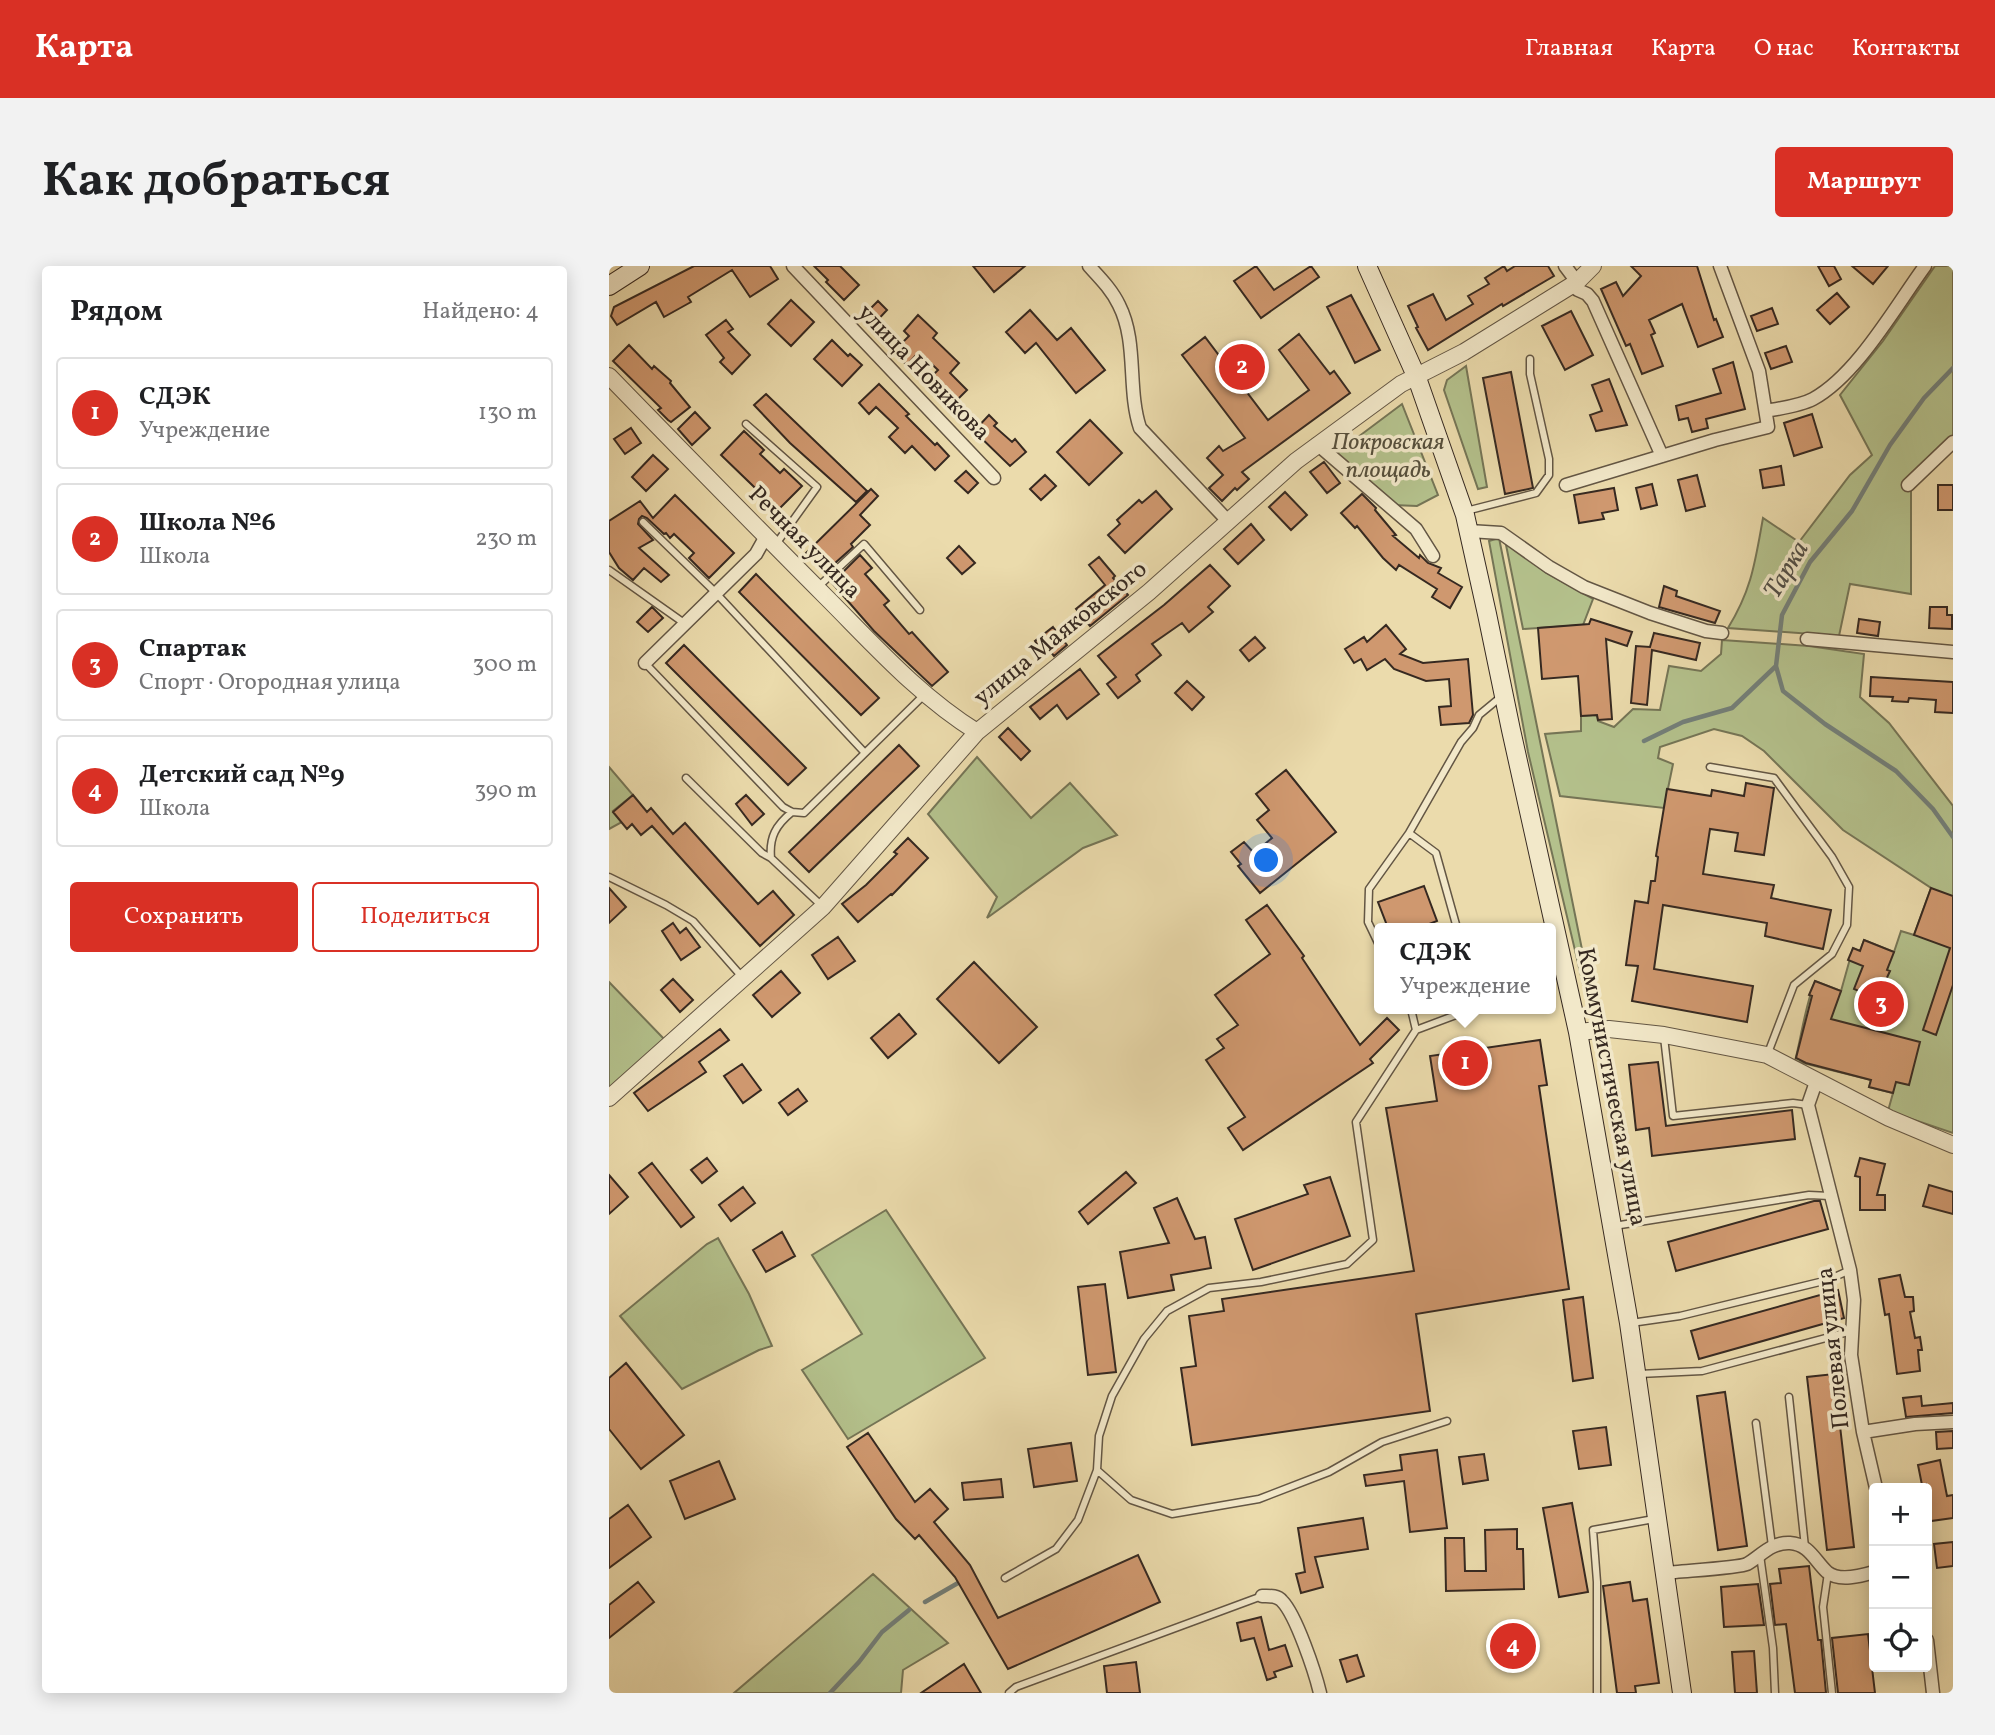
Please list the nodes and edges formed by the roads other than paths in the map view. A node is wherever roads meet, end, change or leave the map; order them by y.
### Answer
1 (640, 266) edge
2 (793, 266) edge
3 (1089, 266) edge
4 (1367, 266) edge
5 (1565, 266) edge
6 (1593, 266) edge
7 (1720, 266) edge
8 (1925, 266) edge
9 (1577, 282) junction
10 (609, 286) edge
11 (1530, 359) dead end
12 (609, 376) edge
13 (1417, 378) junction
14 (1766, 411) junction
15 (745, 424) dead end
16 (1953, 442) edge
17 (1317, 444) junction
18 (1662, 456) junction
19 (994, 478) dead end
20 (1566, 485) dead end
21 (1908, 485) dead end
22 (1464, 512) junction
23 (1227, 520) junction
24 (643, 522) dead end
25 (1469, 531) junction
26 (770, 542) junction
27 (1433, 556) dead end
28 (609, 570) edge
29 (817, 588) junction
30 (715, 592) junction
31 (920, 610) dead end
32 (684, 623) junction
33 (1722, 633) dead end
34 (1807, 639) dead end
35 (1953, 652) edge
36 (645, 663) joint
37 (925, 694) junction
38 (1503, 695) junction
39 (977, 732) junction
40 (865, 753) junction
41 (1710, 767) dead end
42 (686, 778) dead end
43 (792, 812) junction
44 (1409, 834) junction
45 (771, 858) junction
46 (609, 877) edge
47 (823, 907) junction
48 (1456, 923) edge
49 (1554, 923) edge
50 (1556, 933) edge
51 (1374, 936) edge
52 (744, 980) junction
53 (1412, 1014) edge
54 (1459, 1014) edge
55 (1416, 1030) junction
56 (1578, 1032) junction
57 (1664, 1035) junction
58 (1767, 1055) junction
59 (1816, 1082) junction
60 (609, 1098) edge
61 (1808, 1105) junction
62 (1953, 1145) edge
63 (1830, 1196) junction
64 (1613, 1226) junction
65 (1850, 1270) junction
66 (1629, 1323) junction
67 (1852, 1331) junction
68 (1637, 1374) junction
69 (1789, 1397) dead end
70 (1447, 1421) dead end
71 (1953, 1422) edge
72 (1756, 1423) dead end
73 (1863, 1432) junction
74 (1097, 1470) junction
75 (1875, 1483) edge
76 (1659, 1518) junction
77 (1772, 1546) junction
78 (1805, 1549) junction
79 (1759, 1553) junction
80 (1666, 1573) junction
81 (1828, 1573) junction
82 (1869, 1574) edge
83 (1005, 1578) dead end
84 (1262, 1596) joint
85 (1931, 1672) edge
86 (1017, 1690) edge
87 (1009, 1693) edge
88 (1320, 1693) edge
89 (1597, 1693) edge
90 (1682, 1693) edge
91 (1775, 1693) edge
92 (1832, 1693) edge
93 (1933, 1693) edge

1 - 10 main road
2 - 19 street, улица Новикова
3 - 23 street
4 - 13 main road, Коммунистическая улица
5 - 9 street
6 - 9 street, улица Маяковского
7 - 14 street
8 - 14 street
9 - 13 street, улица Маяковского
9 - 18 street
11 - 22 lane
12 - 26 street, Речная улица
13 - 17 street, улица Маяковского
13 - 22 main road, Коммунистическая улица
14 - 18 street
15 - 26 lane
16 - 21 street
17 - 23 street, улица Маяковского
17 - 27 street
18 - 20 street
22 - 25 main road, Коммунистическая улица
23 - 39 street, улица Маяковского
24 - 30 lane
25 - 33 street
25 - 38 main road, Коммунистическая улица
26 - 29 street, Речная улица
26 - 30 street
28 - 32 lane
29 - 31 lane
29 - 37 street, Речная улица
30 - 32 street
30 - 40 lane
32 - 36 street
34 - 35 street
36 - 43 lane
37 - 39 street, Речная улица
37 - 40 lane
38 - 44 lane
38 - 49 main road, Коммунистическая улица
39 - 47 street, улица Маяковского
40 - 43 lane
41 - 58 lane
42 - 45 lane
43 - 45 lane
44 - 48 lane
44 - 51 lane
45 - 47 lane
46 - 52 lane
47 - 52 street, улица Маяковского
50 - 56 main road, Коммунистическая улица
52 - 60 street, улица Маяковского
53 - 55 lane
54 - 55 lane
55 - 74 lane
56 - 57 street
56 - 64 main road, Коммунистическая улица
57 - 58 street
57 - 61 lane
58 - 59 street
59 - 61 street
59 - 62 street
61 - 63 street, Полевая улица
63 - 64 lane
63 - 65 street, Полевая улица
64 - 66 main road, Коммунистическая улица
65 - 66 lane
65 - 67 street, Полевая улица
66 - 68 main road, Коммунистическая улица
67 - 68 lane
67 - 73 street, Полевая улица
68 - 76 main road, Коммунистическая улица
69 - 78 lane
70 - 74 lane
71 - 73 street
72 - 77 lane
73 - 75 street, Полевая улица
74 - 83 lane
76 - 80 main road, Коммунистическая улица
76 - 89 lane
77 - 78 street
77 - 79 street
78 - 81 street
79 - 80 street
79 - 91 lane
80 - 90 main road, Коммунистическая улица
81 - 82 street
81 - 92 lane
84 - 86 lane
84 - 88 street
85 - 93 street
86 - 87 lane

